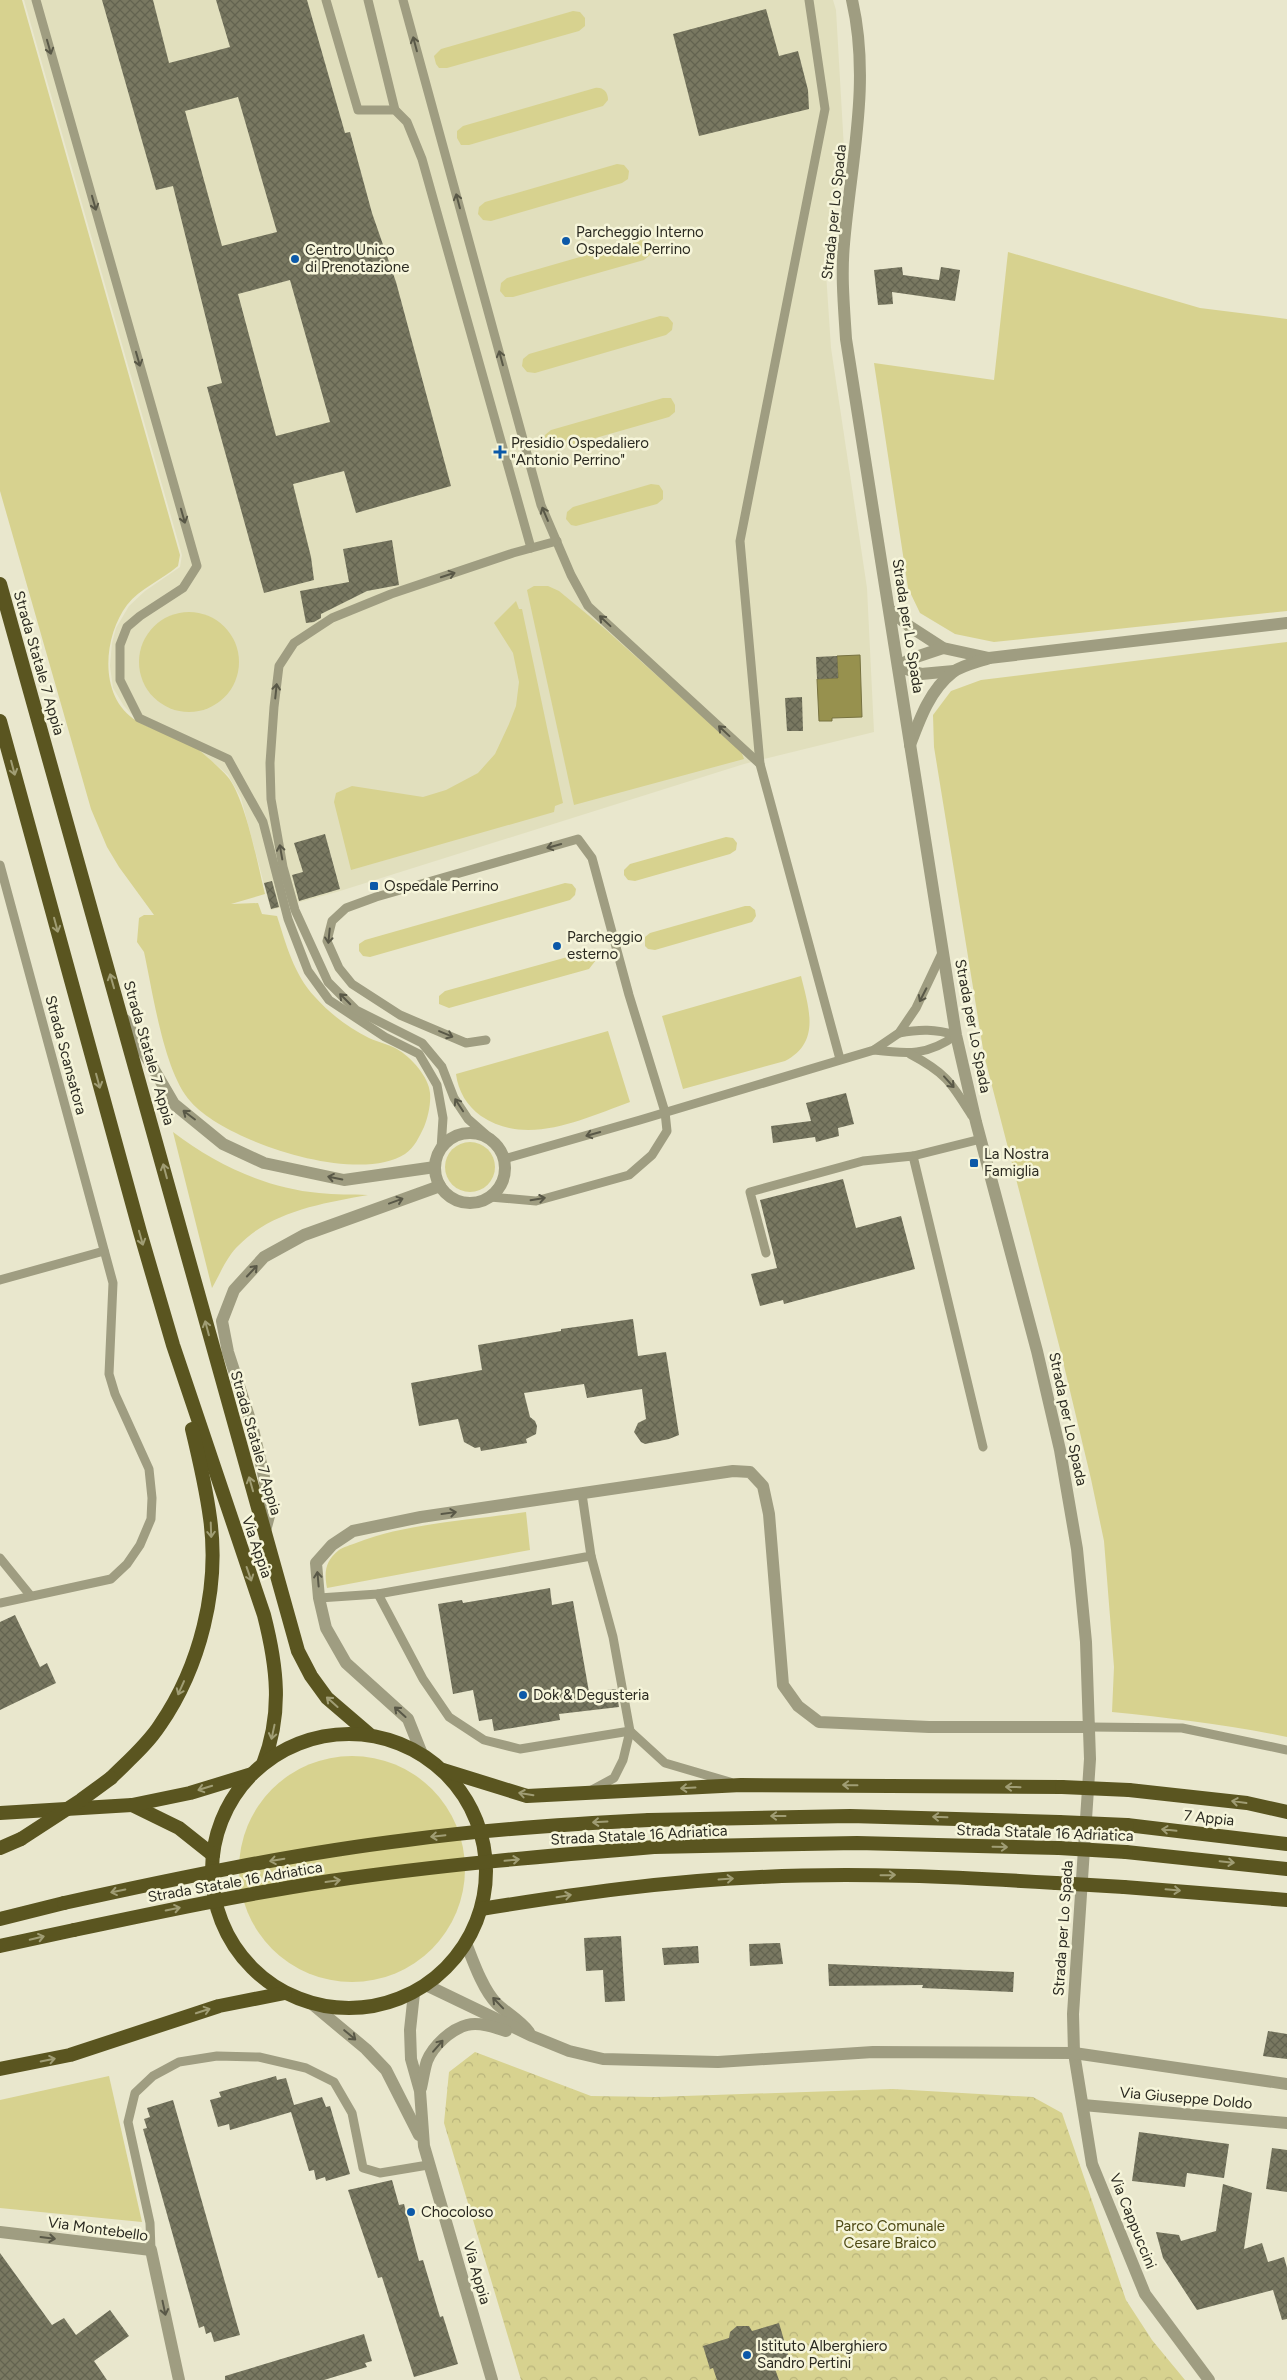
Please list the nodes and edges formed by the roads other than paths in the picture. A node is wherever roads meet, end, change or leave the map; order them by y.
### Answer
1 (36, 0) edge
2 (326, 0) edge
3 (368, 0) edge
4 (403, 0) edge
5 (808, 0) edge
6 (852, 0) edge
7 (394, 110) junction
8 (557, 541) junction
9 (531, 548) junction
10 (0, 584) edge
11 (890, 610) junction
12 (1287, 623) edge
13 (943, 648) junction
14 (989, 658) junction
15 (898, 666) junction
16 (954, 671) junction
17 (0, 721) edge
18 (910, 745) junction
19 (760, 764) junction
20 (0, 865) edge
21 (942, 953) junction
22 (121, 1012) junction
23 (899, 1034) junction
24 (956, 1035) junction
25 (486, 1040) dead end
26 (874, 1050) junction
27 (910, 1054) junction
28 (840, 1059) junction
29 (665, 1112) junction
30 (976, 1122) junction
31 (980, 1139) junction
32 (492, 1140) junction
33 (441, 1149) junction
34 (913, 1156) junction
35 (504, 1158) junction
36 (435, 1168) junction
37 (440, 1186) junction
38 (490, 1197) junction
39 (104, 1251) junction
40 (766, 1254) dead end
41 (0, 1280) edge
42 (173, 1345) junction
43 (983, 1447) dead end
44 (582, 1494) junction
45 (264, 1531) junction
46 (591, 1556) junction
47 (0, 1558) edge
48 (378, 1594) junction
49 (30, 1595) junction
50 (319, 1598) junction
51 (0, 1603) edge
52 (1090, 1727) junction
53 (630, 1731) junction
54 (369, 1734) junction
55 (1287, 1750) edge
56 (422, 1754) junction
57 (262, 1764) junction
58 (443, 1770) junction
59 (252, 1774) junction
60 (741, 1786) junction
61 (584, 1794) junction
62 (132, 1805) junction
63 (1287, 1812) edge
64 (0, 1813) edge
65 (1127, 1825) joint
66 (1287, 1844) edge
67 (0, 1848) edge
68 (212, 1855) junction
69 (1287, 1869) edge
70 (1287, 1900) edge
71 (481, 1909) junction
72 (0, 1919) edge
73 (466, 1943) junction
74 (0, 1946) edge
75 (426, 1985) junction
76 (285, 1993) junction
77 (414, 1993) junction
78 (312, 2004) junction
79 (532, 2036) junction
80 (1074, 2053) junction
81 (0, 2069) edge
82 (1287, 2084) edge
83 (420, 2091) junction
84 (1083, 2105) junction
85 (1287, 2123) edge
86 (424, 2146) junction
87 (428, 2165) junction
88 (0, 2232) edge
89 (152, 2250) junction
90 (179, 2380) edge
91 (492, 2380) edge
92 (1209, 2380) edge

1 -> 33 lane
2 - 7 lane
3 - 7 lane
8 -> 4 lane
5 - 19 lane
6 - 11 street, Strada per Lo Spada
7 - 9 lane
8 - 9 lane
19 -> 8 lane
32 -> 9 lane
22 -> 10 highway, Strada Statale 7 Appia
11 - 13 street
11 - 15 street, Strada per Lo Spada
12 - 14 street
13 - 14 street
13 - 15 street
14 - 16 street
15 - 16 street
15 - 18 street, Strada per Lo Spada
16 - 18 street
17 -> 42 highway
18 - 21 street, Strada per Lo Spada
19 - 28 lane
20 - 39 lane, Strada Scansatora
21 -> 23 lane
21 - 24 street, Strada per Lo Spada
36 -> 22 street
45 -> 22 highway, Strada Statale 7 Appia
23 - 24 lane
23 - 26 lane
24 - 27 lane
24 - 30 street, Strada per Lo Spada
29 -> 25 lane
26 - 27 lane
26 - 28 lane
27 -> 30 lane
28 - 29 lane
29 -> 35 lane
38 -> 29 lane
30 - 31 street, Strada per Lo Spada
31 - 34 lane
31 - 52 street, Strada per Lo Spada
32 - 33 street
32 - 35 street
33 - 36 street
34 - 40 lane
34 - 43 lane
35 - 38 street
36 - 37 street
37 - 38 street
45 -> 37 street
39 - 41 lane
39 - 49 lane, Strada Scansatora
42 -> 57 highway, Via Appia
42 -> 67 highway, bridge
44 - 46 lane
50 -> 44 street
44 - 52 street
54 -> 45 highway, Strada Statale 7 Appia
46 - 48 lane
46 - 53 lane
47 - 49 lane
48 - 50 lane
48 - 53 lane
49 - 51 lane, Strada Scansatora
56 -> 50 street
52 - 55 lane
52 - 80 street, Strada per Lo Spada
53 - 60 lane
53 - 61 lane
54 - 56 highway
54 - 57 highway
56 - 58 highway
57 - 59 highway
61 -> 58 highway
58 - 71 highway
59 -> 62 highway
59 - 68 highway
60 -> 61 highway
63 -> 60 highway, bridge
62 - 64 highway
62 - 68 highway
66 -> 65 highway, 7 Appia
65 -> 72 highway, Strada Statale 16 Adriatica, bridge
68 - 76 highway
74 -> 69 highway, Strada Statale 16 Adriatica, bridge
71 -> 70 highway, bridge
71 - 73 highway
73 - 75 highway
79 -> 73 street
75 - 77 highway
75 - 79 street
76 - 78 highway
81 -> 76 highway
77 - 78 highway
77 - 83 street, Via Appia
78 -> 86 street, Via Appia
79 - 80 street
83 -> 79 street
80 - 82 street
80 - 84 street, Via Cappuccini
83 - 86 street, Via Appia
84 - 85 street, Via Giuseppe Doldo
84 - 92 street, Via Cappuccini
86 - 87 street, Via Appia
87 - 89 lane
87 - 91 street, Via Appia
88 -> 89 street, Via Montebello
89 -> 90 street, Via Montebello

